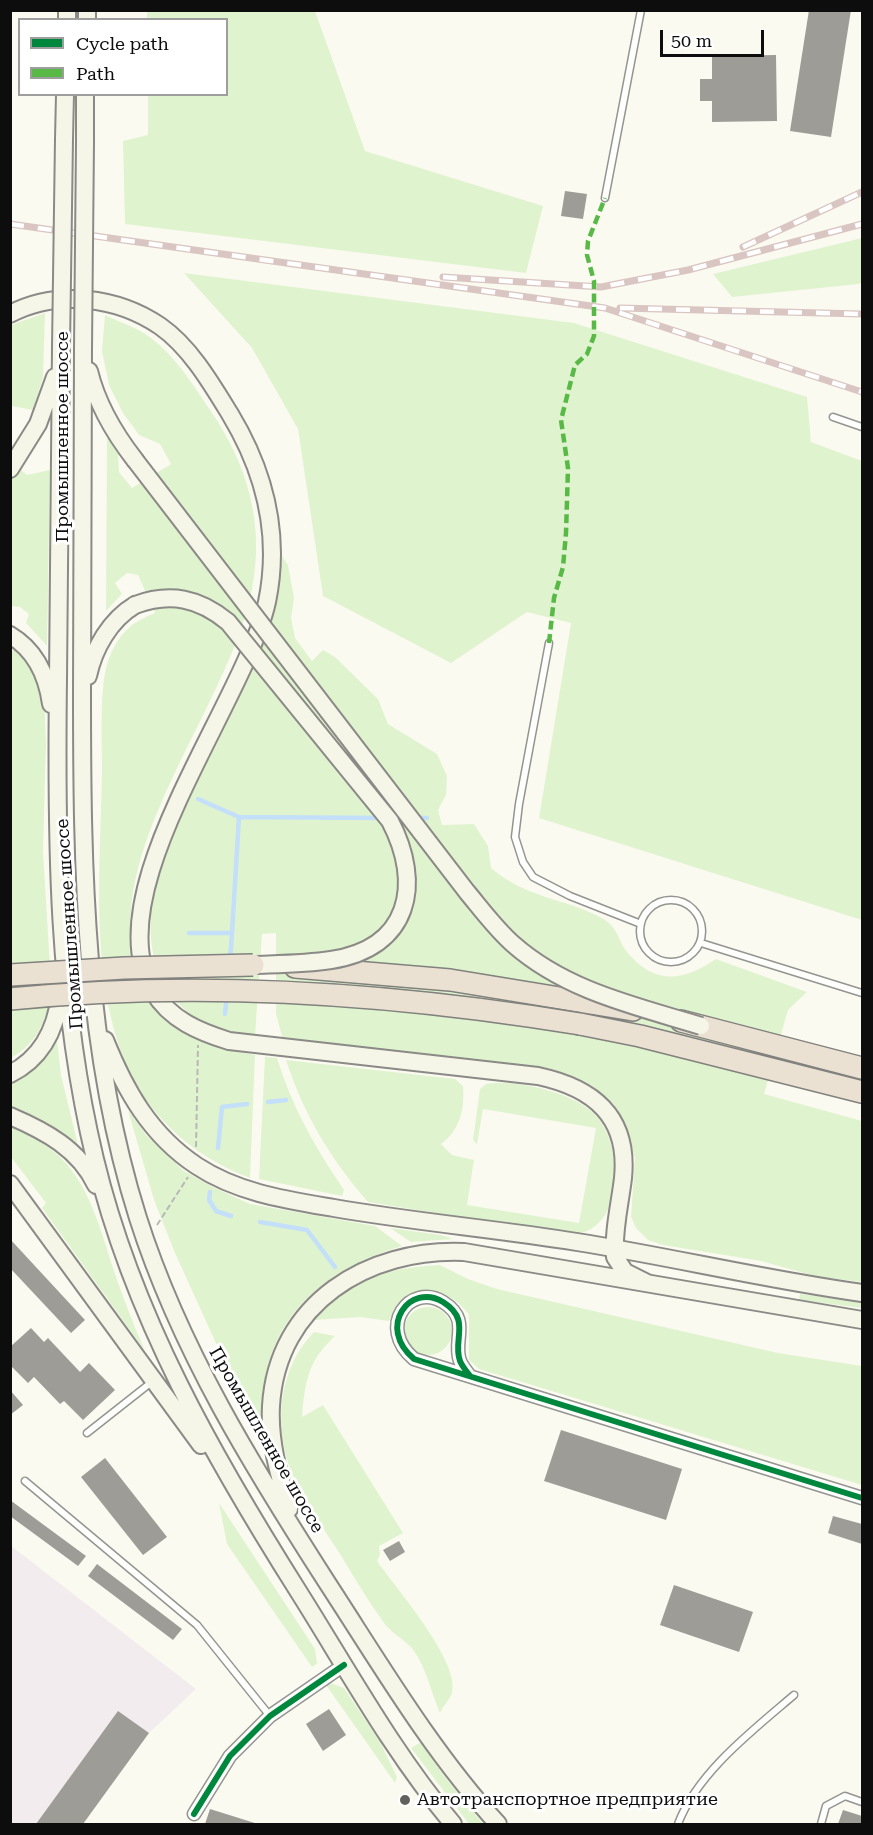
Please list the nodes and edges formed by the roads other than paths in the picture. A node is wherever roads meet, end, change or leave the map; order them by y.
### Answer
1 (641, 10) edge
2 (65, 96) edge
3 (86, 96) edge
4 (605, 198) dead end
5 (10, 314) edge
6 (61, 347) junction
7 (83, 349) junction
8 (833, 417) dead end
9 (862, 427) edge
10 (10, 470) edge
11 (12, 636) edge
12 (549, 643) dead end
13 (82, 700) junction
14 (57, 746) junction
15 (641, 924) junction
16 (701, 943) junction
17 (253, 965) junction
18 (67, 966) junction
19 (10, 970) edge
20 (10, 975) edge
21 (862, 993) edge
22 (10, 999) edge
23 (92, 1002) junction
24 (701, 1026) junction
25 (862, 1068) edge
26 (10, 1074) edge
27 (800, 1076) junction
28 (862, 1092) edge
29 (862, 1098) edge
30 (10, 1116) edge
31 (10, 1184) edge
32 (619, 1214) junction
33 (116, 1227) junction
34 (577, 1242) junction
35 (614, 1249) junction
36 (652, 1255) junction
37 (575, 1269) junction
38 (647, 1283) junction
39 (862, 1293) edge
40 (862, 1320) edge
41 (470, 1376) junction
42 (154, 1381) junction
43 (87, 1433) dead end
44 (25, 1481) dead end
45 (233, 1488) junction
46 (862, 1498) edge
47 (296, 1533) junction
48 (344, 1665) junction
49 (794, 1695) dead end
50 (270, 1716) junction
51 (862, 1802) edge
52 (194, 1814) dead end
53 (453, 1824) edge
54 (498, 1824) edge
55 (678, 1824) edge
56 (821, 1824) edge

1 - 4 lane
2 - 6 main road, Промышленное шоссе, bridge
3 - 7 main road, Промышленное шоссе, bridge
5 - 32 main road
6 - 10 main road
6 - 14 main road, Промышленное шоссе
7 - 13 main road, Промышленное шоссе
7 - 24 main road, bridge
8 - 9 lane
11 - 14 main road
12 - 15 lane
13 - 17 main road, bridge
13 - 23 main road, Промышленное шоссе
14 - 18 main road, Промышленное шоссе
15 - 16 lane
15 - 16 lane
16 - 21 lane
17 - 18 highway, bridge
17 - 24 highway, bridge
18 - 19 main road, bridge
18 - 20 highway, bridge
18 - 26 main road
18 - 33 main road, Промышленное шоссе
22 - 27 highway, bridge
23 - 34 main road
23 - 47 main road, Промышленное шоссе
24 - 25 highway
27 - 28 highway
27 - 29 main road
30 - 33 main road
31 - 42 main road
32 - 34 main road
32 - 35 main road
32 - 36 main road
33 - 45 main road, Промышленное шоссе
34 - 35 main road
35 - 36 main road
35 - 37 main road
35 - 38 main road
36 - 39 main road
37 - 38 main road
37 - 47 main road
38 - 40 main road
41 - 41 street
41 - 46 street
42 - 43 lane
42 - 45 main road
44 - 50 lane
45 - 48 main road, Промышленное шоссе
47 - 54 main road, Промышленное шоссе
48 - 50 street
48 - 53 main road, Промышленное шоссе
49 - 55 lane
50 - 52 street
51 - 56 lane

